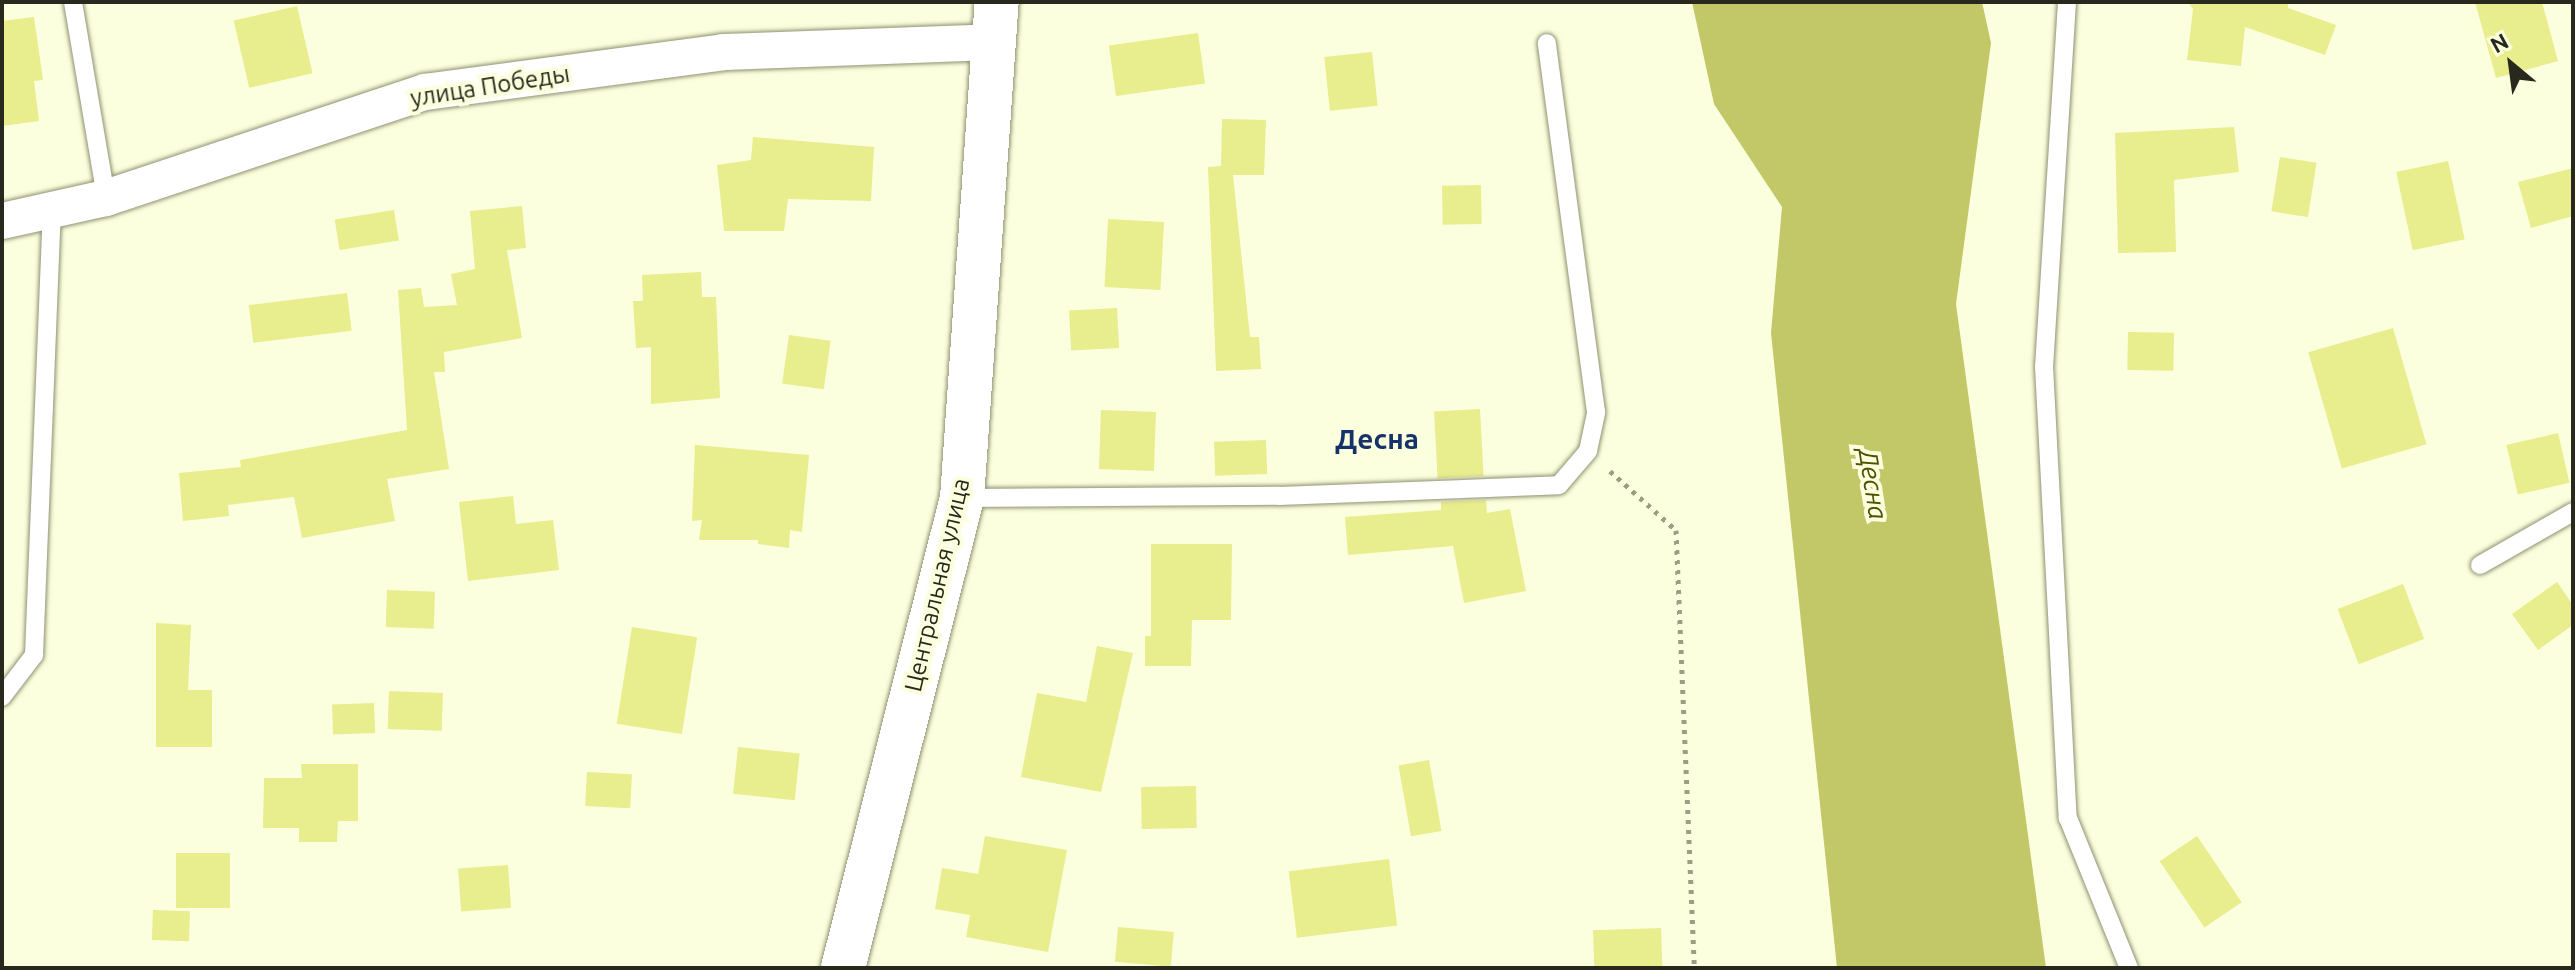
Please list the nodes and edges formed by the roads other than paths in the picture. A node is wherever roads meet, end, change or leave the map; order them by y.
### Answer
1 (73, 2) edge
2 (2067, 2) edge
3 (996, 22) edge
4 (1547, 43) dead end
5 (106, 198) junction
6 (52, 211) junction
7 (2, 221) edge
8 (962, 498) junction
9 (2573, 512) edge
10 (2480, 565) dead end
11 (2, 697) edge
12 (843, 968) edge
13 (2129, 968) edge

1 - 5 lane
2 - 13 lane
3 - 5 street, улица Победы
3 - 8 street, Центральная улица
4 - 8 lane
5 - 6 street, улица Победы
6 - 7 street, улица Победы
6 - 11 lane
8 - 12 street, Центральная улица
9 - 10 lane

